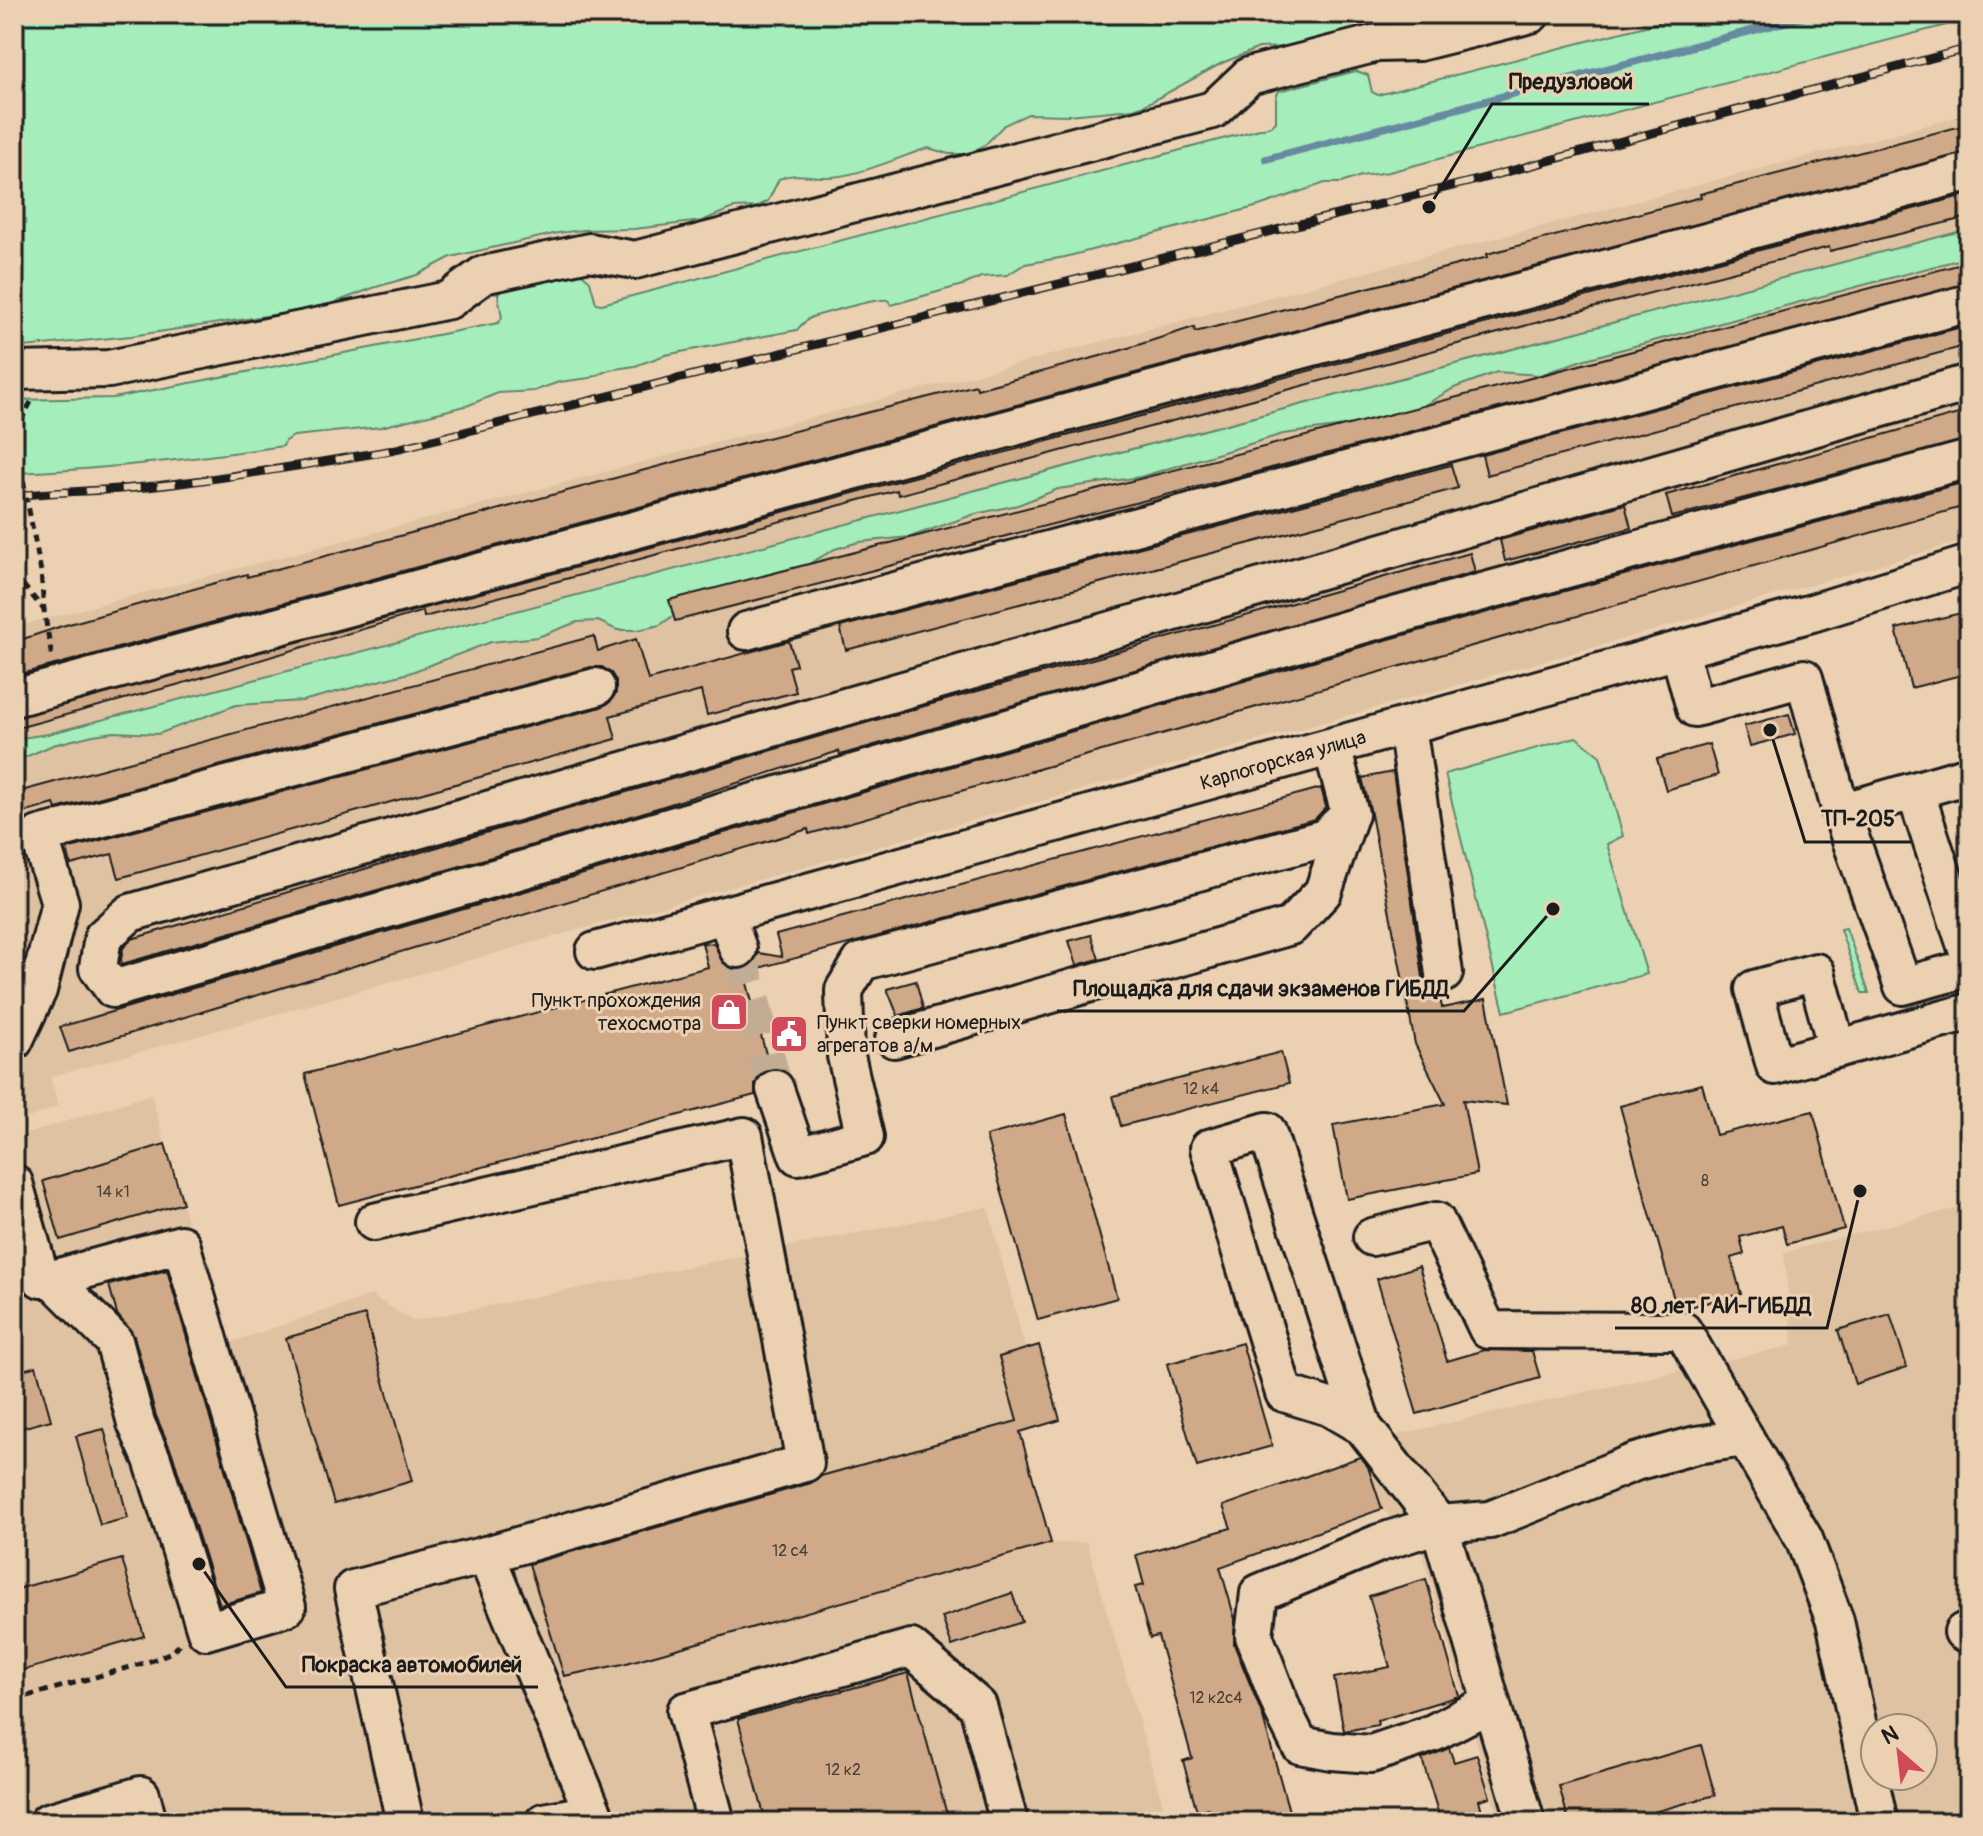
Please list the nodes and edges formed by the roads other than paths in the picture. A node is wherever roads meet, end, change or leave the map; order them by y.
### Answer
1 (1531, 14) edge
2 (1969, 172) edge
3 (1969, 303) edge
4 (31, 370) edge
5 (1969, 383) edge
6 (1969, 459) edge
7 (1969, 564) edge
8 (746, 631) dead end
9 (1679, 650) junction
10 (596, 687) dead end
11 (14, 698) edge
12 (1407, 726) junction
13 (1332, 747) junction
14 (1969, 775) edge
15 (1915, 791) junction
16 (1841, 812) junction
17 (1337, 826) junction
18 (726, 915) junction
19 (738, 949) tunnel mouth
20 (595, 951) dead end
21 (1969, 955) edge
22 (1969, 968) edge
23 (1444, 973) dead end
24 (1969, 1012) edge
25 (894, 1039) dead end
26 (14, 1041) edge
27 (1837, 1049) dead end
28 (775, 1089) tunnel mouth
29 (14, 1183) edge
30 (374, 1222) dead end
31 (1372, 1237) dead end
32 (52, 1279) junction
33 (1363, 1427) junction
34 (1745, 1438) junction
35 (1439, 1524) junction
36 (486, 1555) junction
37 (1489, 1704) junction
38 (594, 1818) edge
39 (48, 1822) edge
40 (148, 1822) edge
41 (405, 1822) edge
42 (544, 1822) edge
43 (716, 1822) edge
44 (1009, 1822) edge
45 (1526, 1822) edge
46 (1879, 1822) edge

1 - 4 street
2 - 11 street
3 - 8 street
5 - 6 street
7 - 9 street, Карпогорская улица
9 - 12 street, Карпогорская улица
9 - 16 street
10 - 26 street
12 - 13 street, Карпогорская улица
12 - 23 street
13 - 17 street
13 - 18 street, Карпогорская улица
14 - 15 street
15 - 16 street
15 - 21 street
16 - 22 street
17 - 25 street
17 - 28 street
18 - 19 street
18 - 20 street, Карпогорская улица
24 - 27 street
29 - 32 street
30 - 36 street
31 - 34 street
32 - 32 street
33 - 33 street
33 - 35 street
34 - 35 street
34 - 46 street
35 - 37 street
35 - 37 street
36 - 38 street
36 - 41 street
37 - 45 street
38 - 42 street
39 - 40 street
43 - 44 street

